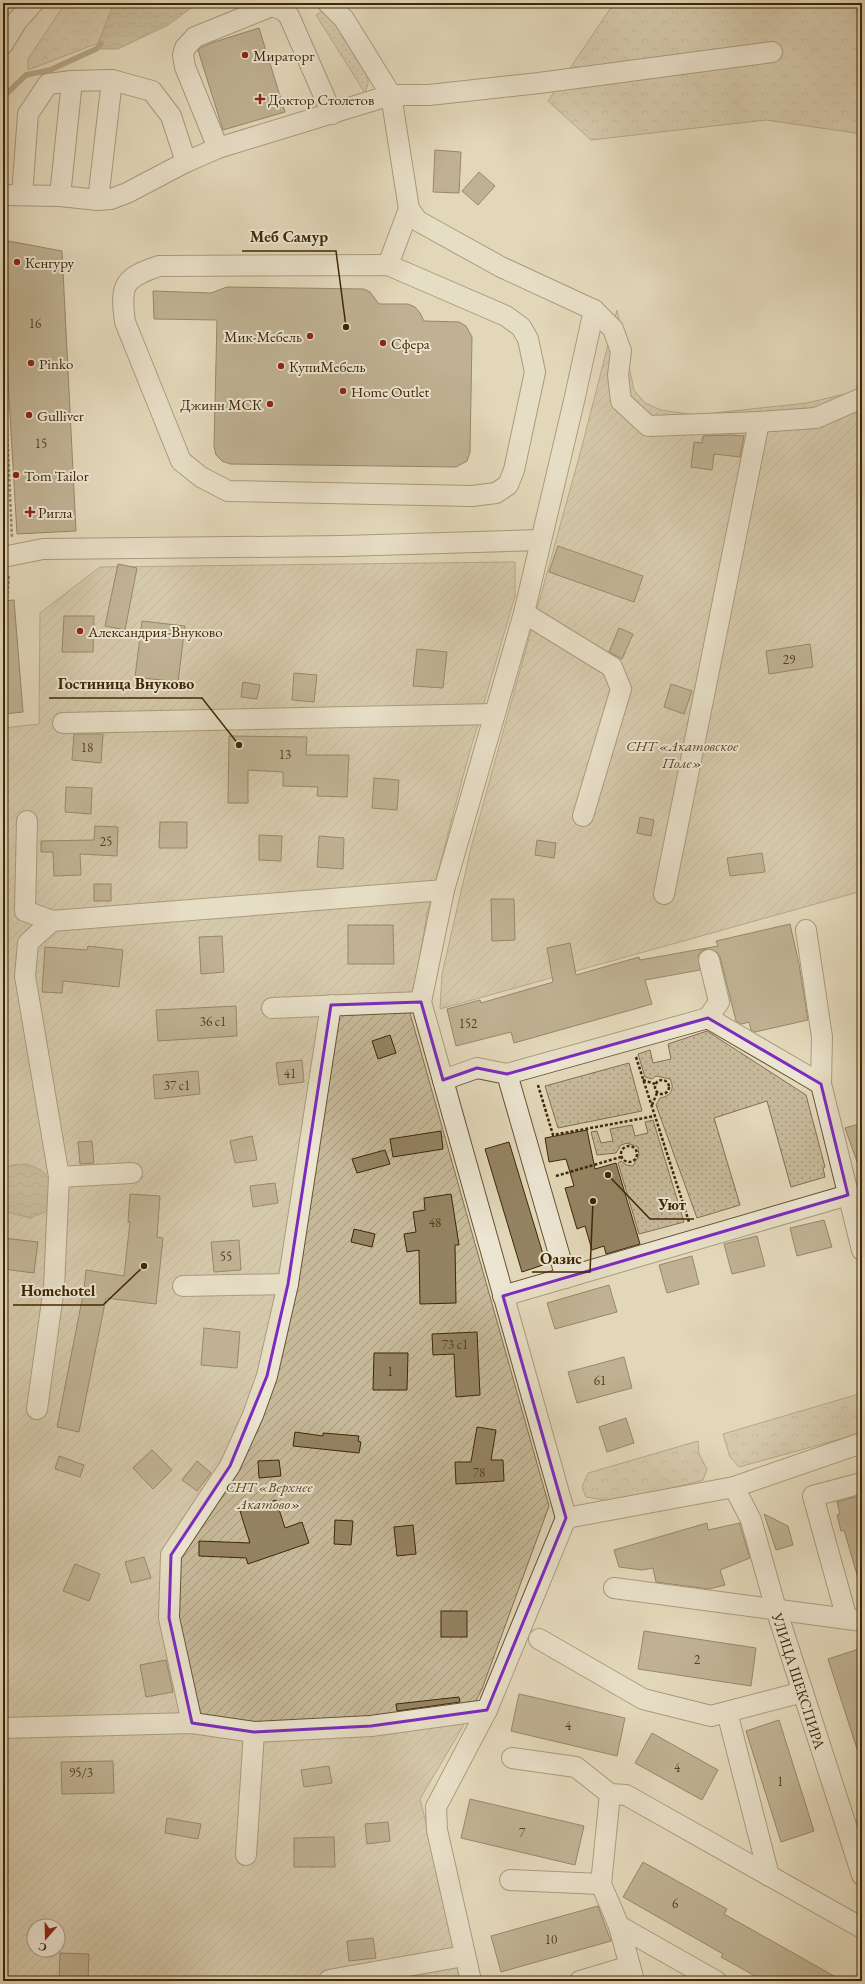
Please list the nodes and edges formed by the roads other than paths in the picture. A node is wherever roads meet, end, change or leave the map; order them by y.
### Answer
1 (33, 3) edge
2 (328, 3) edge
3 (3, 44) edge
4 (772, 52) dead end
5 (112, 80) junction
6 (72, 81) junction
7 (391, 95) junction
8 (332, 114) junction
9 (218, 148) junction
10 (186, 162) junction
11 (13, 195) edge
12 (60, 196) junction
13 (98, 200) junction
14 (409, 209) junction
15 (388, 266) junction
16 (594, 310) junction
17 (862, 398) edge
18 (759, 422) junction
19 (540, 540) junction
20 (7, 556) edge
21 (524, 613) junction
22 (495, 714) junction
23 (63, 723) dead end
24 (583, 816) dead end
25 (27, 821) dead end
26 (444, 890) junction
27 (664, 894) dead end
28 (52, 921) junction
29 (806, 930) dead end
30 (708, 960) dead end
31 (421, 1002) junction
32 (330, 1005) junction
33 (272, 1008) dead end
34 (708, 1018) junction
35 (507, 1074) junction
36 (443, 1080) junction
37 (821, 1084) junction
38 (132, 1173) dead end
39 (59, 1177) junction
40 (848, 1195) junction
41 (862, 1250) edge
42 (566, 1278) junction
43 (288, 1284) junction
44 (183, 1286) dead end
45 (504, 1296) junction
46 (37, 1410) dead end
47 (862, 1443) edge
48 (862, 1483) edge
49 (734, 1487) junction
50 (566, 1518) junction
51 (614, 1588) dead end
52 (776, 1609) junction
53 (854, 1620) edge
54 (539, 1639) dead end
55 (803, 1692) junction
56 (487, 1710) junction
57 (727, 1712) junction
58 (192, 1723) junction
59 (3, 1728) edge
60 (254, 1732) junction
61 (512, 1758) dead end
62 (610, 1794) junction
63 (246, 1855) dead end
64 (862, 1875) edge
65 (769, 1876) junction
66 (510, 1880) dead end
67 (601, 1884) junction
68 (619, 1926) junction
69 (862, 1928) edge
70 (464, 1956) junction
71 (632, 1974) edge
72 (329, 1980) edge
73 (471, 1981) edge
74 (580, 1981) edge
75 (716, 1981) edge

1 - 3 street
2 - 7 street
4 - 7 street
5 - 6 street
5 - 10 street
5 - 13 street
6 - 11 street
6 - 12 street
7 - 8 street
7 - 14 street
8 - 9 street
8 - 9 street
9 - 10 street
10 - 13 street
11 - 12 street
12 - 13 street
14 - 15 street
14 - 16 street
15 - 15 street
16 - 18 street
16 - 19 street
17 - 18 street
18 - 27 street
19 - 20 street
19 - 21 street
21 - 22 street
21 - 24 street
22 - 23 street
22 - 26 street
25 - 28 street
26 - 28 street
26 - 31 street
28 - 39 street
29 - 37 street
30 - 34 street
31 - 32 street
31 - 36 street
32 - 33 street
32 - 43 street
34 - 35 street
34 - 37 street
35 - 36 street
35 - 42 street
36 - 45 street
37 - 40 street
38 - 39 street
39 - 46 street
40 - 41 street
40 - 42 street
42 - 45 street
43 - 44 street
43 - 58 street
45 - 50 street
47 - 49 street
48 - 53 street
49 - 50 street
49 - 52 street, УЛИЦА ШЕКСПИРА
50 - 56 street
51 - 52 street
52 - 53 street
52 - 55 street, УЛИЦА ШЕКСПИРА
54 - 57 street
55 - 57 street
55 - 64 street, УЛИЦА ШЕКСПИРА
56 - 60 street
56 - 70 street
57 - 65 street
58 - 59 street
58 - 60 street
60 - 63 street
61 - 62 street
62 - 65 street
62 - 67 street
65 - 69 street
66 - 67 street
67 - 68 street
68 - 71 street
68 - 75 street
70 - 72 street
70 - 73 street
71 - 74 street

